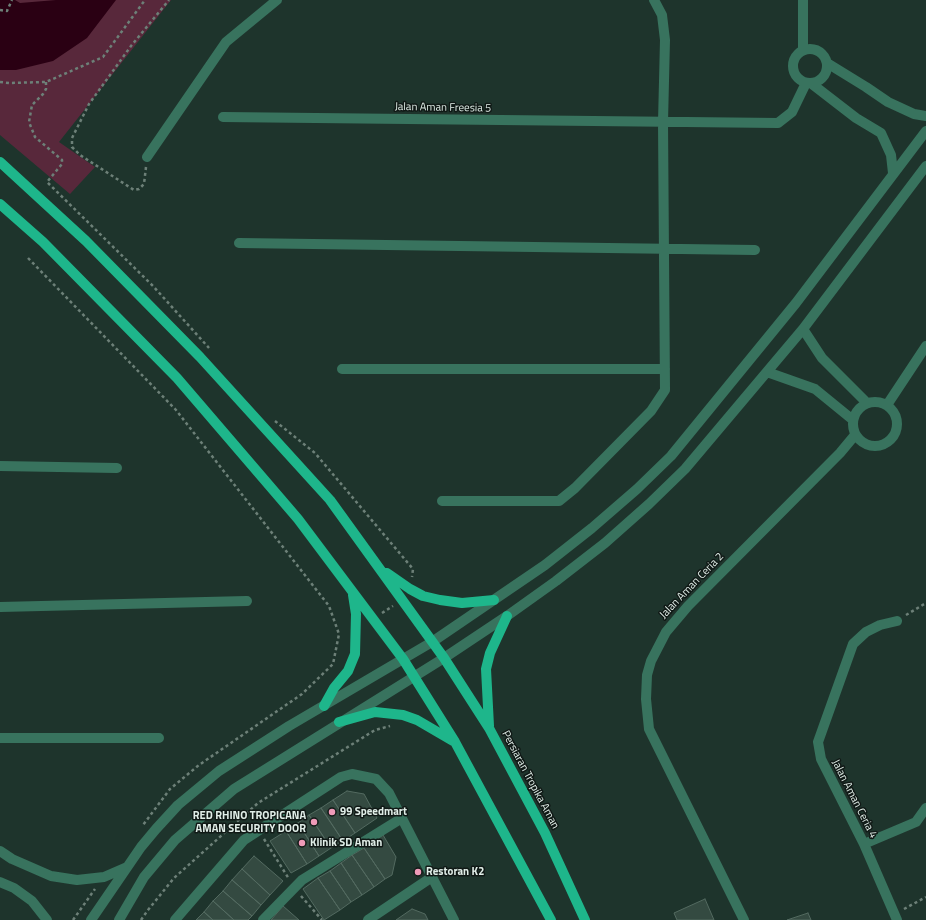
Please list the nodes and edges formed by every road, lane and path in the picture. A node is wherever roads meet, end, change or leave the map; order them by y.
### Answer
1 (12, 0) edge
2 (145, 0) edge
3 (169, 0) edge
4 (277, 0) edge
5 (654, 0) edge
6 (803, 0) edge
7 (0, 10) edge
8 (803, 50) junction
9 (827, 63) junction
10 (0, 82) edge
11 (46, 82) junction
12 (809, 84) junction
13 (926, 116) edge
14 (223, 117) dead end
15 (663, 122) junction
16 (926, 131) edge
17 (147, 157) joint
18 (3, 165) edge
19 (926, 166) edge
20 (893, 173) junction
21 (0, 204) edge
22 (239, 244) dead end
23 (664, 249) junction
24 (755, 250) dead end
25 (28, 258) dead end
26 (803, 329) junction
27 (926, 346) edge
28 (211, 350) dead end
29 (342, 369) dead end
30 (665, 369) junction
31 (767, 372) junction
32 (867, 403) junction
33 (887, 405) junction
34 (272, 418) dead end
35 (853, 420) junction
36 (855, 435) junction
37 (0, 466) edge
38 (117, 468) dead end
39 (442, 501) dead end
40 (377, 566) junction
41 (410, 589) junction
42 (353, 594) junction
43 (403, 600) junction
44 (494, 600) junction
45 (247, 601) dead end
46 (926, 603) edge
47 (0, 607) edge
48 (507, 616) junction
49 (373, 618) junction
50 (897, 621) joint
51 (339, 634) dead end
52 (432, 642) junction
53 (444, 658) junction
54 (403, 659) junction
55 (413, 676) junction
56 (324, 706) junction
57 (339, 722) junction
58 (395, 726) dead end
59 (489, 728) junction
60 (0, 738) edge
61 (159, 738) dead end
62 (455, 742) junction
63 (926, 808) edge
64 (400, 814) junction
65 (864, 844) junction
66 (0, 851) edge
67 (127, 867) junction
68 (432, 877) junction
69 (0, 882) edge
70 (926, 897) edge
71 (378, 917) edge
72 (896, 917) edge
73 (47, 920) edge
74 (91, 920) edge
75 (118, 920) edge
76 (142, 920) edge
77 (175, 920) edge
78 (264, 920) edge
79 (368, 920) edge
80 (454, 920) edge
81 (551, 920) edge
82 (584, 920) edge
83 (744, 920) edge

1 - 7 path
2 - 11 path
3 - 17 path
4 - 17 street
5 - 15 street
6 - 8 street
8 - 9 street
8 - 12 street
9 - 12 street
9 - 13 street
10 - 11 path
11 - 28 path
12 - 15 street, Jalan Aman Freesia 5
12 - 20 street
14 - 15 street, Jalan Aman Freesia 5
15 - 23 street
16 - 20 street
18 - 40 main road, Persiaran Tropika Aman
19 - 26 street
20 - 44 street
21 - 42 main road
22 - 23 street
23 - 24 street
23 - 30 street
25 - 51 path
26 - 31 street
26 - 32 street
27 - 33 street
29 - 30 street
30 - 39 street
31 - 35 street
31 - 48 street
32 - 33 street
32 - 35 street
33 - 36 street
34 - 41 path
35 - 36 street
36 - 83 street, Jalan Aman Ceria 2
37 - 38 street
40 - 41 main road
40 - 43 main road, Persiaran Tropika Aman
41 - 44 main road
42 - 49 main road
42 - 56 main road
43 - 49 path
43 - 52 main road, Persiaran Tropika Aman
44 - 52 street
45 - 47 street
46 - 50 path
48 - 53 street
48 - 59 main road
49 - 54 main road
50 - 65 street, Jalan Aman Ceria 4
52 - 53 main road, Persiaran Tropika Aman
52 - 54 street
53 - 55 street
53 - 59 main road, Persiaran Tropika Aman
54 - 55 main road
54 - 56 street
55 - 57 street
55 - 62 main road
56 - 67 street
57 - 62 main road
57 - 75 street
58 - 76 path
59 - 82 main road, Persiaran Tropika Aman
60 - 61 street
62 - 81 main road
63 - 65 street
64 - 68 street
64 - 77 street
64 - 78 street
65 - 72 street, Jalan Aman Ceria 4
66 - 67 street
67 - 74 street
68 - 71 street
68 - 80 street
69 - 73 street
70 - 72 path
71 - 79 street

